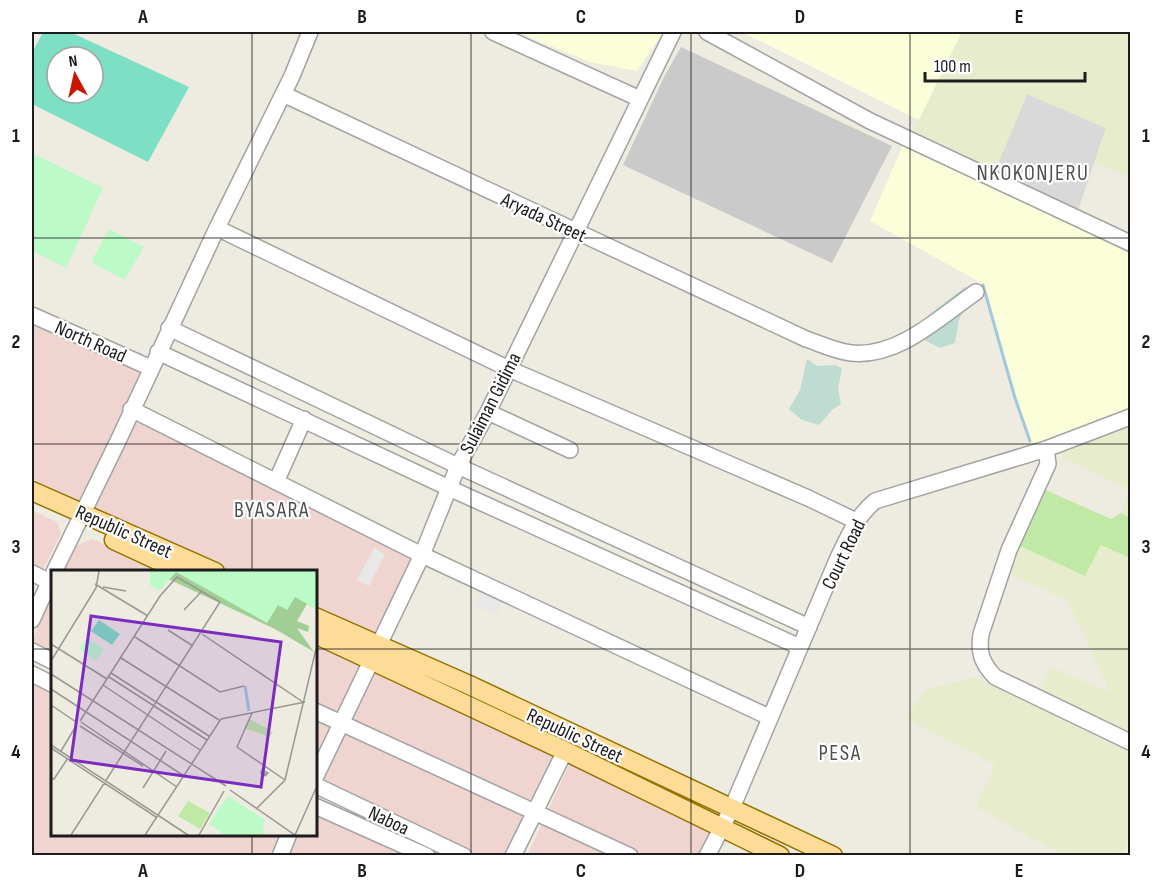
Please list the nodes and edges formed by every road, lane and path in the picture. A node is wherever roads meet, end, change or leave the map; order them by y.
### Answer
1 (310, 32) edge
2 (493, 32) edge
3 (673, 32) edge
4 (707, 32) edge
5 (283, 94) junction
6 (640, 99) junction
7 (217, 228) junction
8 (574, 232) junction
9 (1131, 243) edge
10 (976, 292) dead end
11 (32, 315) edge
12 (170, 328) junction
13 (158, 352) junction
14 (151, 368) junction
15 (509, 369) junction
16 (131, 409) junction
17 (488, 412) junction
18 (1131, 417) edge
19 (304, 419) junction
20 (1046, 449) junction
21 (570, 450) dead end
22 (458, 466) junction
23 (276, 482) junction
24 (449, 488) junction
25 (32, 491) edge
26 (32, 501) edge
27 (80, 517) junction
28 (856, 521) junction
29 (422, 555) junction
30 (56, 570) edge
31 (179, 570) edge
32 (210, 570) edge
33 (32, 573) edge
34 (51, 578) edge
35 (51, 580) edge
36 (316, 618) edge
37 (32, 620) edge
38 (809, 627) junction
39 (316, 634) edge
40 (800, 647) junction
41 (32, 651) edge
42 (375, 653) junction
43 (51, 660) edge
44 (32, 674) edge
45 (51, 684) edge
46 (316, 712) edge
47 (769, 717) junction
48 (341, 724) junction
49 (1131, 742) edge
50 (565, 751) junction
51 (316, 776) edge
52 (316, 785) edge
53 (316, 806) edge
54 (732, 808) junction
55 (536, 812) junction
56 (721, 828) junction
57 (288, 836) edge
58 (280, 855) edge
59 (427, 855) edge
60 (464, 855) edge
61 (513, 855) edge
62 (630, 855) edge
63 (708, 855) edge
64 (780, 855) edge
65 (833, 855) edge

1 - 5 street
2 - 6 street
3 - 6 street, Sulaiman Gidima
4 - 9 street
5 - 7 street
5 - 8 street, Aryada Street
6 - 8 street, Sulaiman Gidima
7 - 12 street
7 - 15 street
8 - 10 street, Aryada Street
8 - 15 street, Sulaiman Gidima
11 - 14 street, North Road
12 - 13 street
12 - 22 street
13 - 14 street
13 - 19 street
14 - 16 street
15 - 17 street, Sulaiman Gidima
15 - 28 street
16 - 23 street
16 - 27 street
17 - 21 street
17 - 22 street, Sulaiman Gidima
18 - 20 street, Court Road
19 - 23 street
19 - 24 street
20 - 28 street, Court Road
20 - 49 street
22 - 24 street, Sulaiman Gidima
22 - 38 street
23 - 29 street
24 - 29 street, Sulaiman Gidima
24 - 40 street
25 - 27 main road, Republic Street
26 - 27 main road, Republic Street
27 - 30 street
27 - 31 main road, Republic Street
27 - 32 main road, Republic Street
28 - 38 street, Court Road
29 - 42 street, Sulaiman Gidima
29 - 47 street
33 - 34 street
35 - 37 street
36 - 42 main road, Republic Street
38 - 40 street, Court Road
39 - 42 main road, Republic Street
40 - 47 street, Court Road
41 - 43 street
42 - 48 street, Sulaiman Gidima
42 - 50 main road, Republic Street
42 - 54 main road, Republic Street
44 - 45 street
46 - 48 street
47 - 54 street, Court Road
48 - 51 street, Sulaiman Gidima
48 - 55 street
50 - 55 street
50 - 56 main road, Republic Street
52 - 60 street, Naboa
53 - 59 street, Naboa
54 - 56 street, Court Road
54 - 65 main road, Republic Street
55 - 61 street
55 - 62 street
56 - 63 street, Court Road
56 - 64 main road, Republic Street
57 - 58 street

